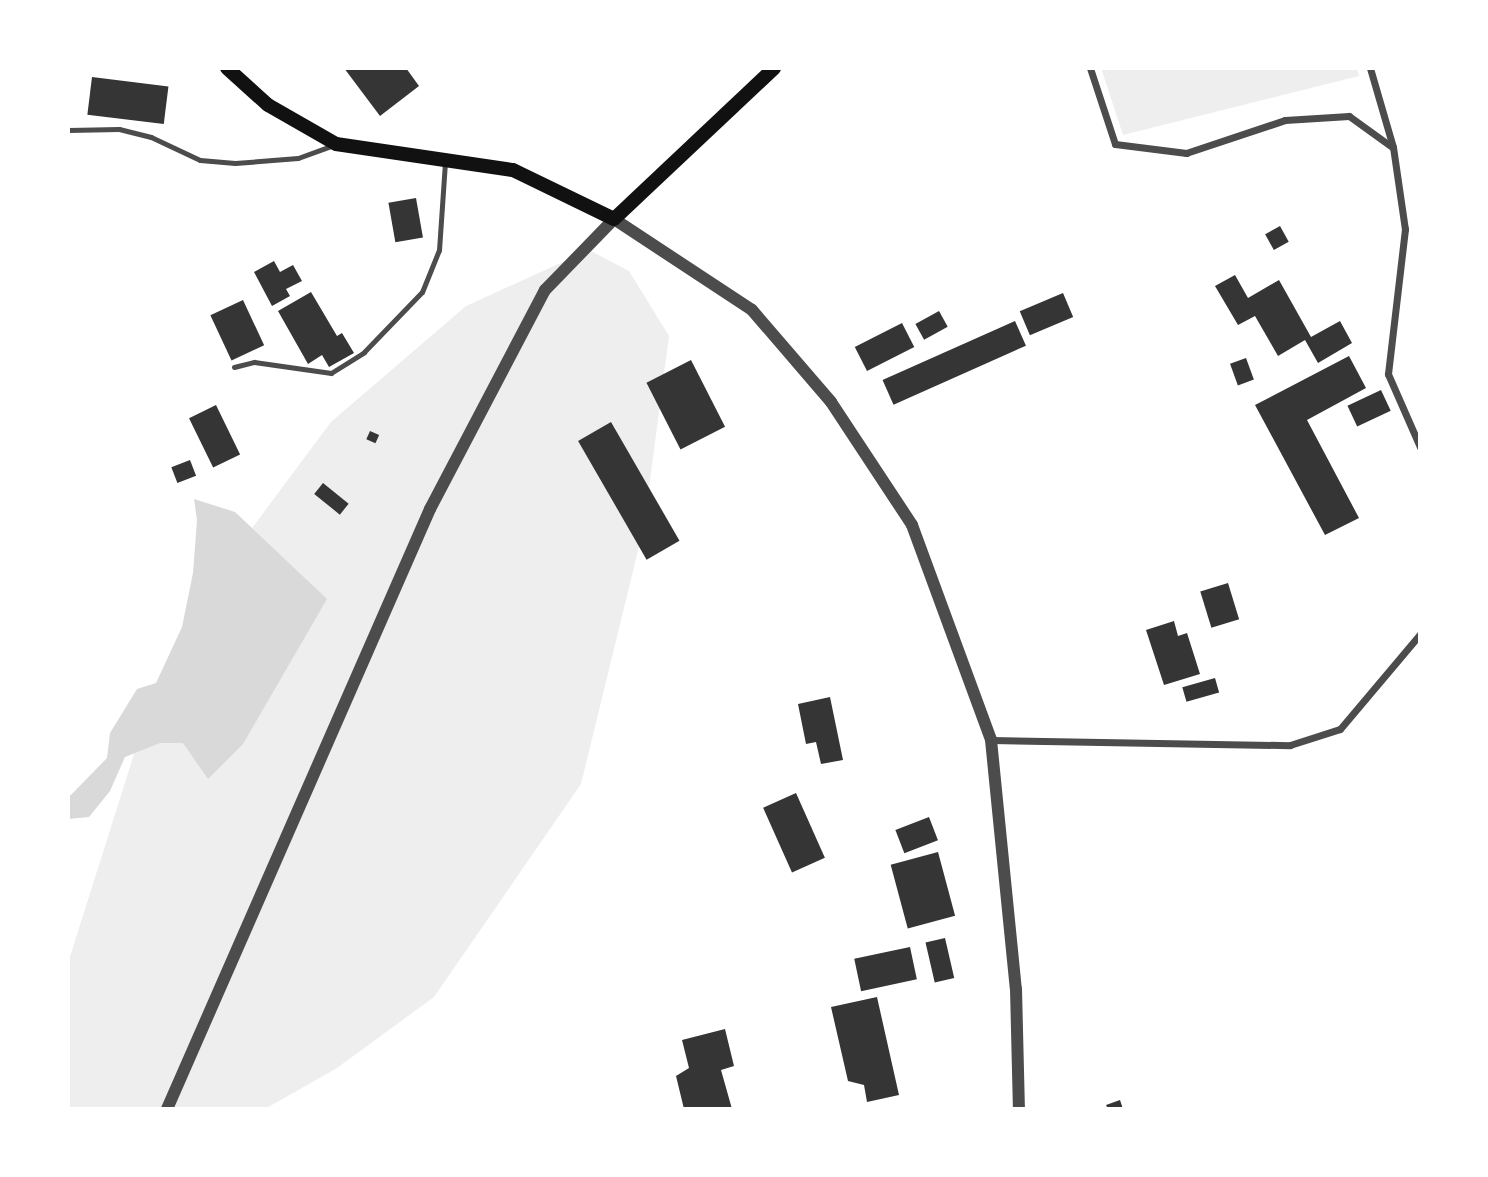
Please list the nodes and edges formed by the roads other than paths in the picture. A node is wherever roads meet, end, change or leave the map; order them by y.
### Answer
1 (227, 68) edge
2 (774, 68) edge
3 (1090, 68) edge
4 (1370, 68) edge
5 (68, 130) edge
6 (336, 144) junction
7 (1393, 147) junction
8 (445, 160) junction
9 (614, 219) junction
10 (234, 367) dead end
11 (1420, 447) edge
12 (1420, 634) edge
13 (991, 740) junction
14 (167, 1109) edge
15 (1019, 1109) edge

1 - 6 main road
2 - 9 main road
3 - 7 street
4 - 7 street
5 - 6 lane
6 - 8 main road
7 - 11 street
8 - 9 main road
8 - 10 lane
9 - 13 street
9 - 14 street
12 - 13 street
13 - 15 street

